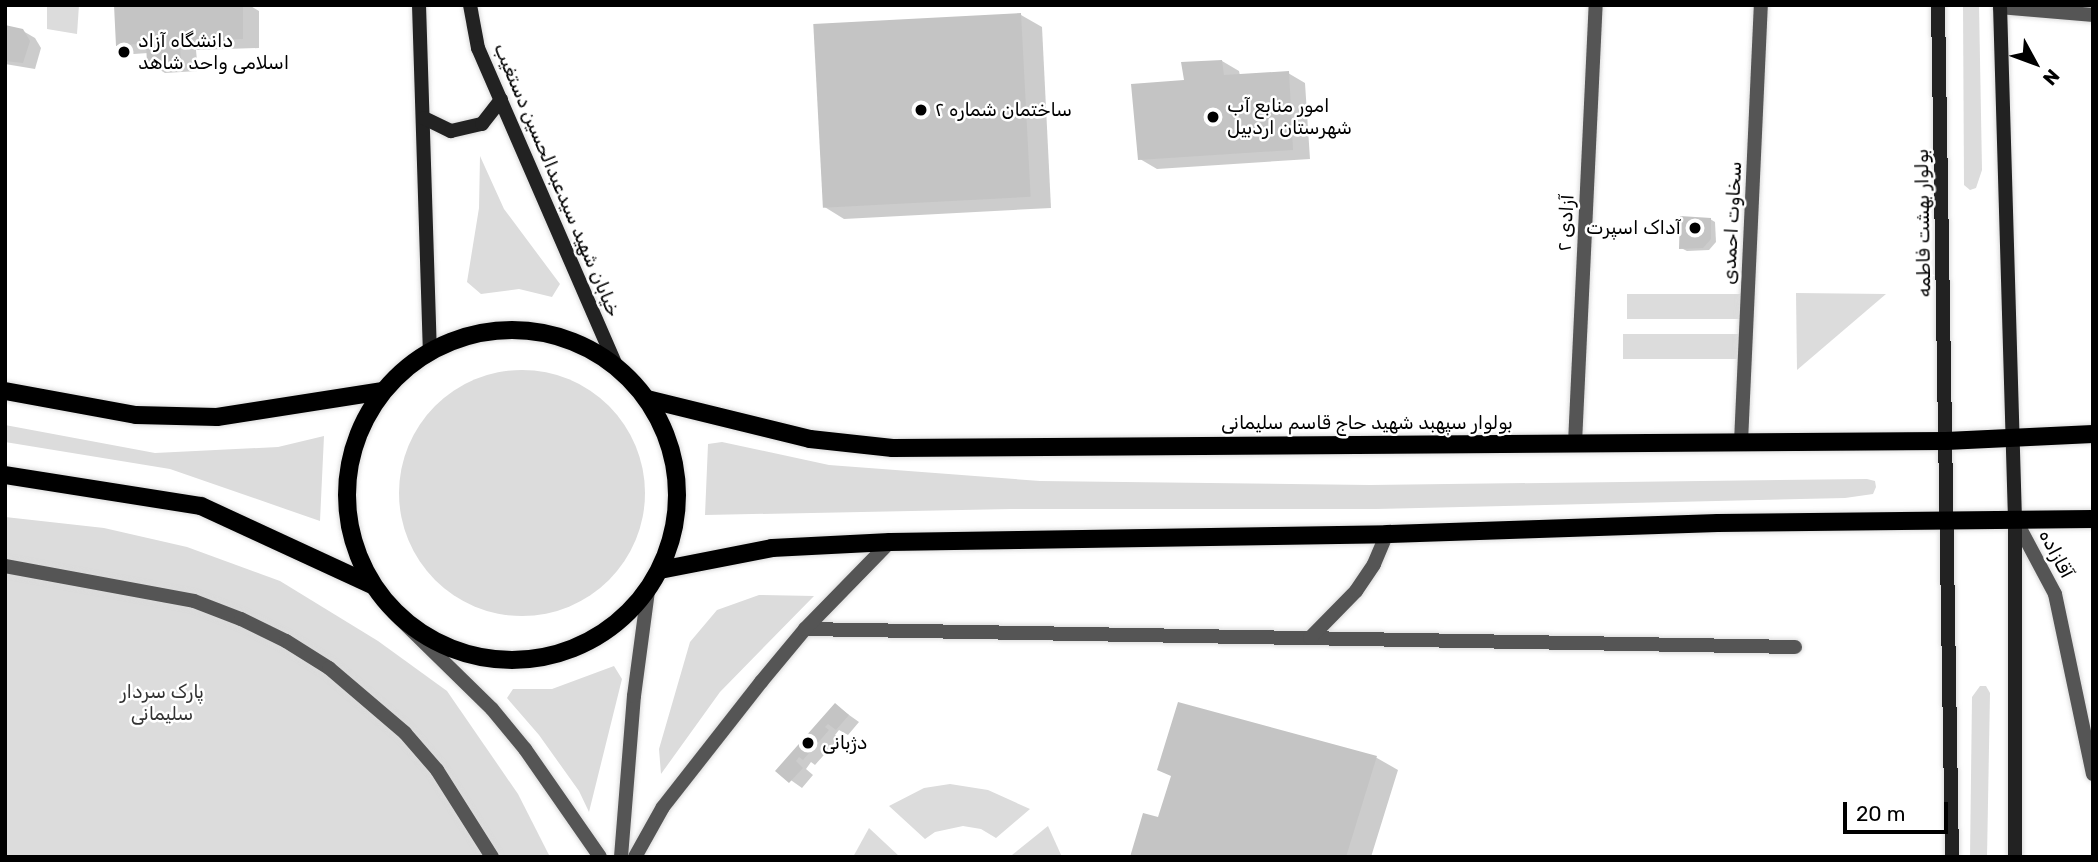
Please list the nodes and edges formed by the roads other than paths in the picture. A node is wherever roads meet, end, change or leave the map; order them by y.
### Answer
1 (419, 5) edge
2 (470, 5) edge
3 (1596, 5) edge
4 (1761, 5) edge
5 (1938, 5) edge
6 (2000, 6) edge
7 (2093, 15) edge
8 (501, 100) junction
9 (424, 118) junction
10 (430, 351) junction
11 (617, 367) junction
12 (5, 391) edge
13 (383, 391) junction
14 (647, 399) junction
15 (2093, 434) edge
16 (2011, 438) junction
17 (1946, 441) junction
18 (1741, 442) junction
19 (1575, 443) junction
20 (5, 475) edge
21 (1949, 519) junction
22 (2015, 519) junction
23 (2093, 519) edge
24 (1387, 534) junction
25 (890, 542) junction
26 (5, 566) edge
27 (660, 570) junction
28 (372, 585) junction
29 (648, 590) junction
30 (396, 615) junction
31 (805, 629) junction
32 (1310, 638) junction
33 (1795, 647) dead end
34 (2093, 774) edge
35 (492, 857) edge
36 (600, 857) edge
37 (621, 857) edge
38 (635, 857) edge
39 (1952, 857) edge
40 (2015, 857) edge

1 - 9 main road
2 - 8 main road, خیابان شهید سیدعبدالحسین دستغیب
3 - 19 street, آزادی ۲
4 - 18 street, سخاوت احمدی
5 - 17 main road, بولوار بهشت فاطمه
6 - 7 street
6 - 16 main road
8 - 9 main road
8 - 11 main road, خیابان شهید سیدعبدالحسین دستغیب
9 - 10 main road
10 - 11 main road
10 - 13 main road
11 - 14 main road
12 - 13 main road
13 - 28 main road
14 - 19 main road, بولوار سپهبد شهید حاج قاسم سلیمانی
14 - 27 main road
15 - 16 main road, بولوار سپهبد شهید حاج قاسم سلیمانی
16 - 17 main road, بولوار سپهبد شهید حاج قاسم سلیمانی
16 - 22 main road
17 - 18 main road, بولوار سپهبد شهید حاج قاسم سلیمانی
17 - 21 main road, بولوار بهشت فاطمه
18 - 19 main road, بولوار سپهبد شهید حاج قاسم سلیمانی
20 - 28 main road
21 - 22 main road
21 - 24 main road
21 - 39 main road, بولوار بهشت فاطمه
22 - 23 main road
22 - 34 street, آقازاده
22 - 40 main road
24 - 25 main road
24 - 32 street
25 - 27 main road
25 - 31 street
26 - 35 street
27 - 29 main road
28 - 30 main road
29 - 30 main road
29 - 37 street
30 - 36 street
31 - 32 street
31 - 38 street
32 - 33 street

